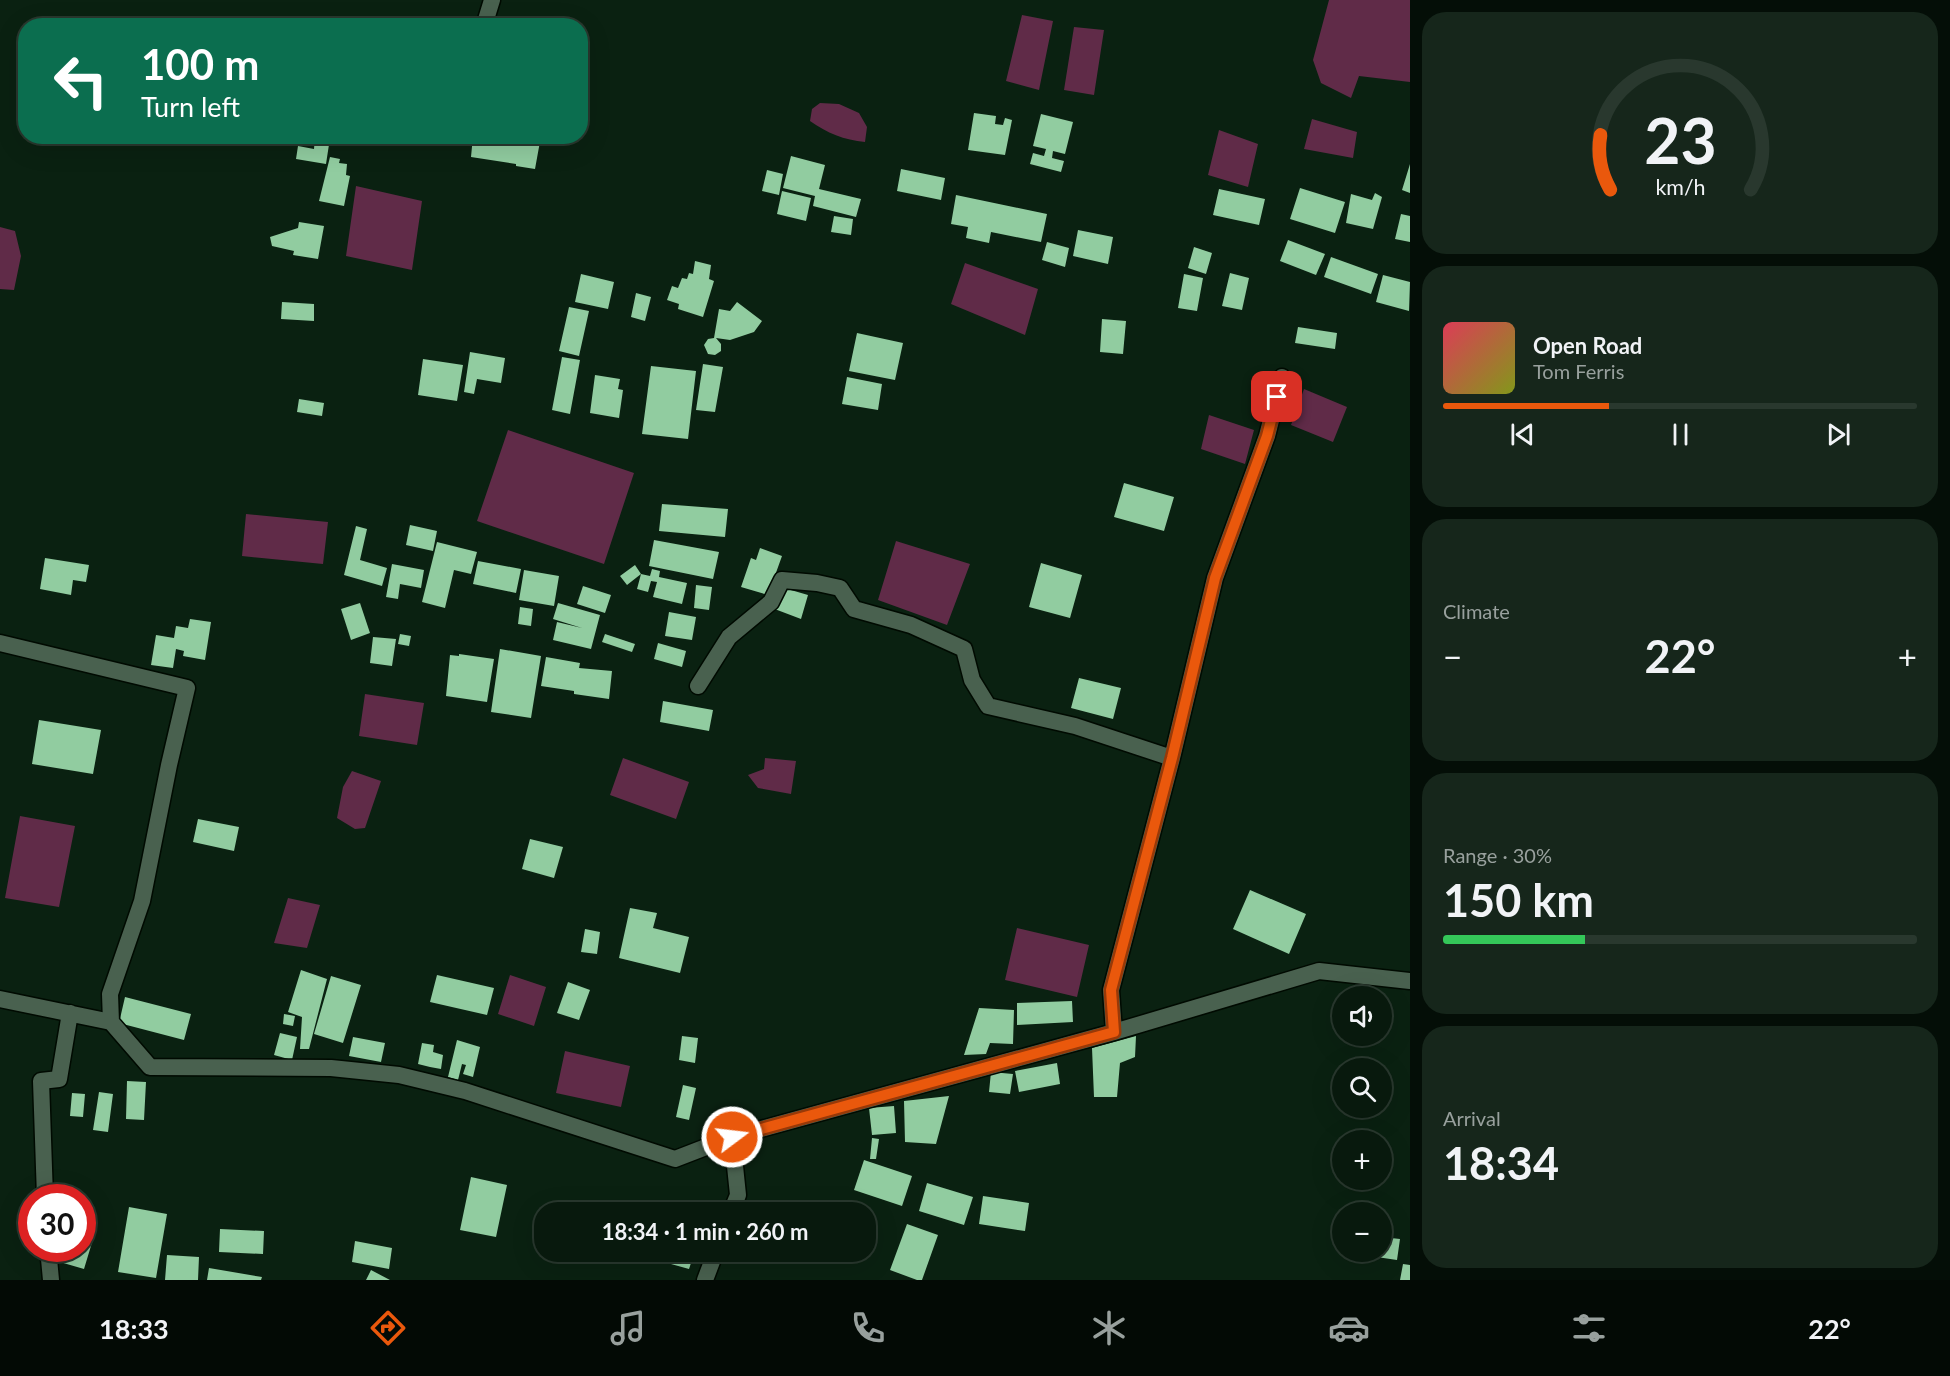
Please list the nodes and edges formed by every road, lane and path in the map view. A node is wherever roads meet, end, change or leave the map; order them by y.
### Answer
1 (492, 0) edge
2 (486, 18) edge
3 (1282, 377) dead end
4 (0, 643) edge
5 (698, 686) dead end
6 (1172, 758) junction
7 (1410, 981) edge
8 (1, 1003) edge
9 (70, 1013) junction
10 (111, 1022) junction
11 (1114, 1032) junction
12 (732, 1137) junction
13 (45, 1184) edge
14 (735, 1202) edge
15 (49, 1262) edge
16 (712, 1262) edge
17 (51, 1280) edge
18 (705, 1280) edge

1 - 2 street
3 - 6 street
4 - 10 street
5 - 6 street
6 - 11 street
7 - 11 street
8 - 9 street
9 - 10 street
9 - 13 street
10 - 12 street
11 - 12 street
12 - 14 street
15 - 17 street
16 - 18 street

